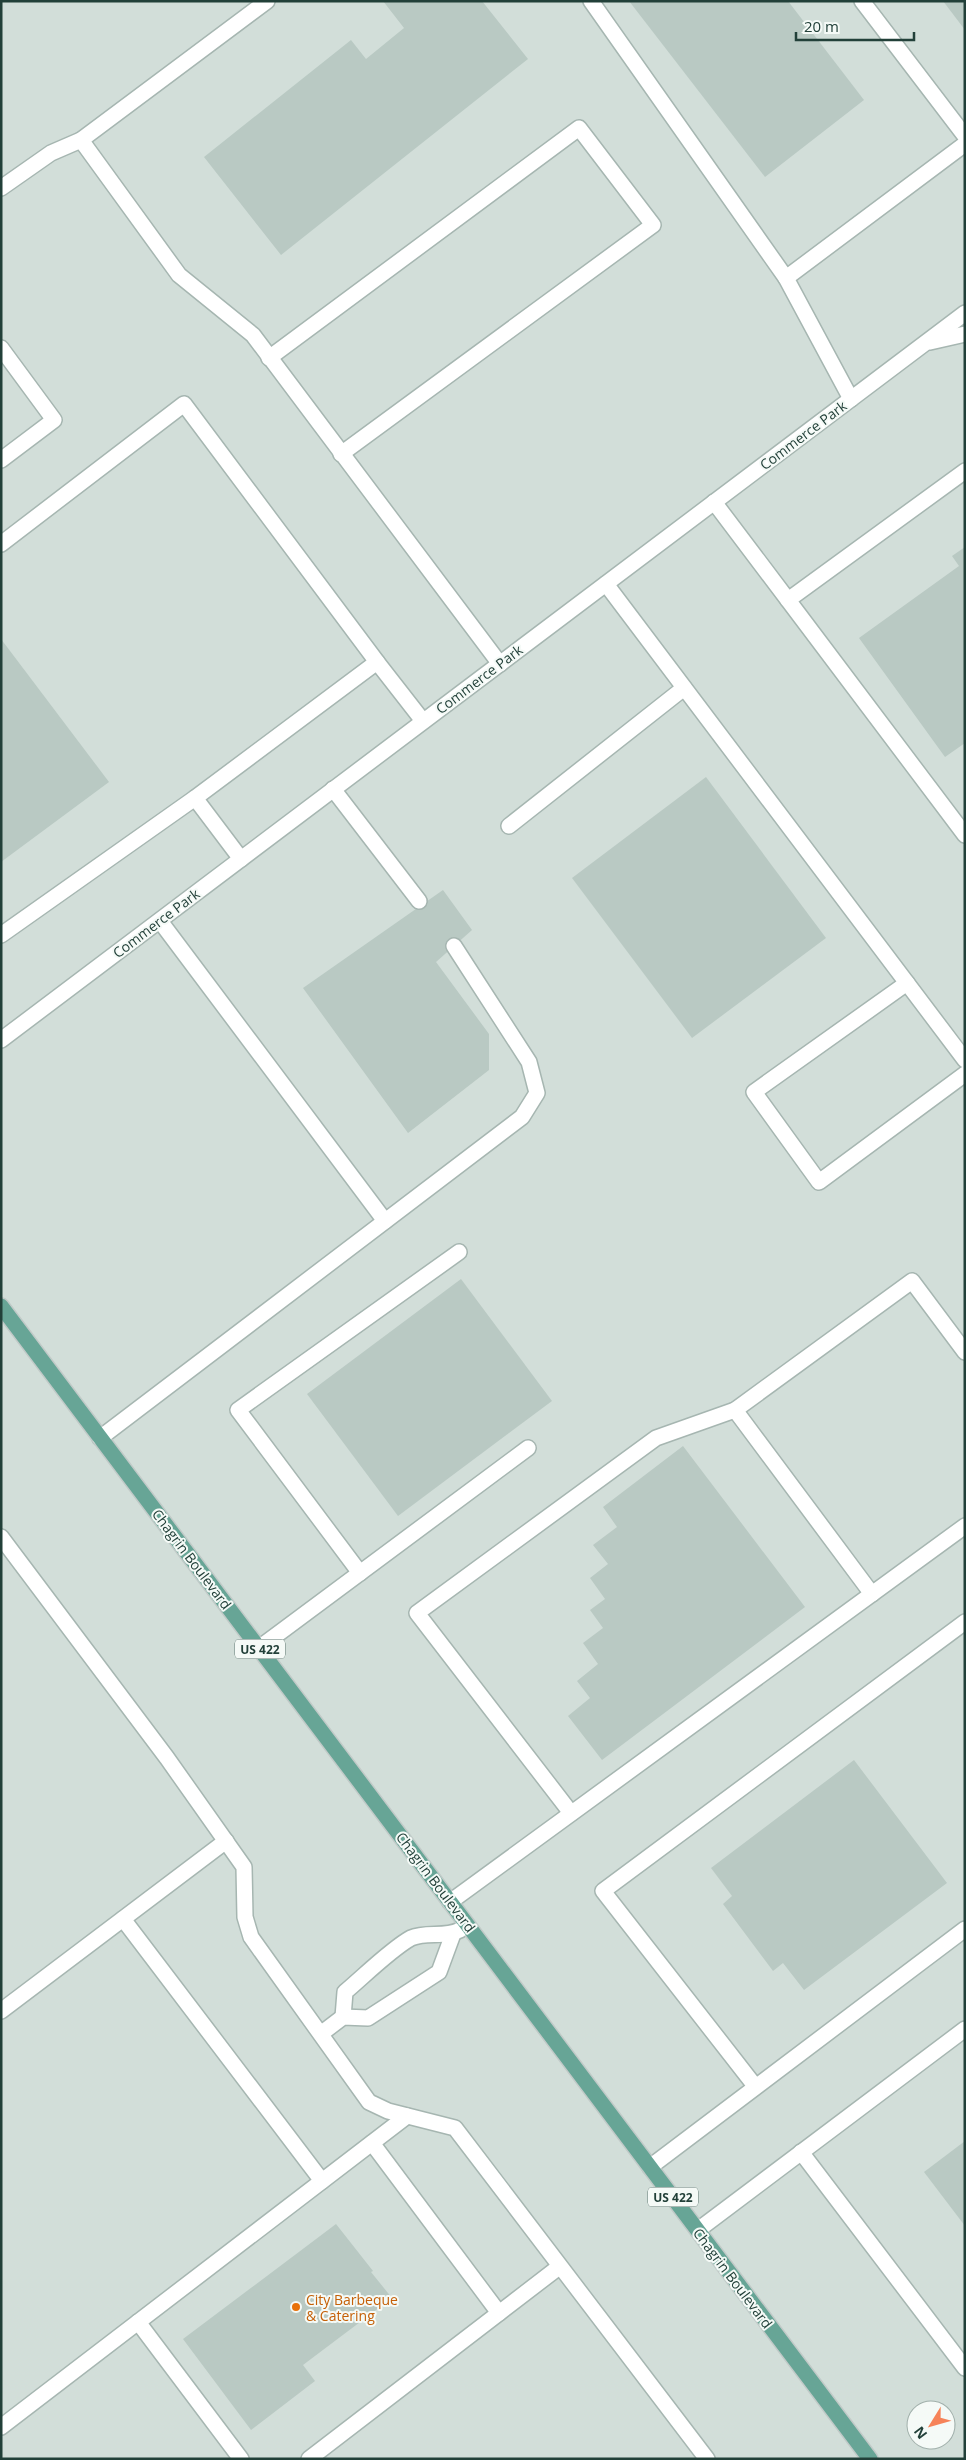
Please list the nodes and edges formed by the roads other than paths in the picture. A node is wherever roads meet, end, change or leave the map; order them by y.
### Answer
1 (267, 1) edge
2 (591, 1) edge
3 (862, 1) edge
4 (965, 136) edge
5 (81, 140) junction
6 (965, 144) edge
7 (1, 188) edge
8 (786, 278) junction
9 (965, 313) edge
10 (965, 334) edge
11 (925, 343) junction
12 (1, 348) edge
13 (269, 358) junction
14 (851, 398) junction
15 (341, 454) junction
16 (1, 460) edge
17 (965, 471) edge
18 (714, 502) junction
19 (1, 544) edge
20 (606, 584) junction
21 (788, 600) junction
22 (377, 662) junction
23 (500, 664) junction
24 (684, 688) junction
25 (423, 721) junction
26 (333, 789) junction
27 (195, 798) junction
28 (509, 826) dead end
29 (965, 835) edge
30 (241, 859) junction
31 (418, 902) dead end
32 (160, 920) junction
33 (1, 935) edge
34 (454, 946) dead end
35 (907, 984) junction
36 (1, 1040) edge
37 (965, 1060) edge
38 (965, 1074) edge
39 (385, 1221) junction
40 (460, 1252) dead end
41 (1, 1306) edge
42 (965, 1352) edge
43 (735, 1410) junction
44 (100, 1438) junction
45 (528, 1448) dead end
46 (965, 1526) edge
47 (1, 1537) edge
48 (360, 1573) junction
49 (872, 1594) junction
50 (965, 1622) edge
51 (259, 1648) junction
52 (571, 1813) junction
53 (226, 1841) junction
54 (450, 1902) junction
55 (124, 1918) junction
56 (468, 1925) junction
57 (965, 1929) edge
58 (453, 1934) junction
59 (1, 2011) edge
60 (343, 2017) junction
61 (965, 2029) edge
62 (322, 2033) junction
63 (755, 2086) junction
64 (406, 2116) junction
65 (372, 2142) junction
66 (801, 2152) junction
67 (650, 2167) junction
68 (322, 2181) junction
69 (698, 2230) junction
70 (559, 2267) junction
71 (499, 2313) junction
72 (138, 2322) junction
73 (965, 2368) edge
74 (1, 2427) edge
75 (241, 2459) edge
76 (309, 2459) edge
77 (706, 2459) edge
78 (870, 2459) edge

1 - 5 street
2 - 8 street
3 - 4 street
5 - 7 street
5 - 13 street
6 - 8 street
8 - 14 street
9 - 11 street
10 - 11 street, Commerce Park
11 - 14 street, Commerce Park
12 - 16 street
13 - 15 street
13 - 15 street
14 - 18 street, Commerce Park
15 - 23 street
17 - 21 street
18 - 20 street, Commerce Park
18 - 21 street
19 - 22 street
20 - 23 street, Commerce Park
20 - 24 street
21 - 29 street
22 - 25 street
22 - 27 street
23 - 25 street, Commerce Park
24 - 28 street
24 - 35 street
25 - 26 street, Commerce Park
26 - 30 street, Commerce Park
26 - 31 street
27 - 30 street
27 - 33 street
30 - 32 street, Commerce Park
32 - 36 street, Commerce Park
32 - 39 street
34 - 39 street
35 - 37 street
35 - 38 street
39 - 44 street
40 - 48 street
41 - 44 main road, Chagrin Boulevard / US 422
42 - 43 street
43 - 49 street
43 - 52 street
44 - 51 main road, Chagrin Boulevard / US 422
45 - 48 street
46 - 49 street
47 - 53 street
48 - 51 street
49 - 52 street
50 - 63 street
51 - 54 main road, Chagrin Boulevard / US 422
52 - 54 street
53 - 55 street
53 - 62 street
54 - 56 main road, Chagrin Boulevard / US 422
55 - 59 street
55 - 68 street
56 - 58 street
56 - 67 main road, Chagrin Boulevard / US 422
57 - 63 street
58 - 60 street
58 - 60 street
60 - 62 street
61 - 66 street
62 - 64 street
63 - 67 street
64 - 65 street
64 - 70 street
65 - 68 street
65 - 71 street
66 - 69 street
66 - 73 street
67 - 69 main road, Chagrin Boulevard / US 422
68 - 72 street
69 - 78 main road, Chagrin Boulevard / US 422
70 - 71 street
70 - 77 street
71 - 76 street
72 - 74 street
72 - 75 street

